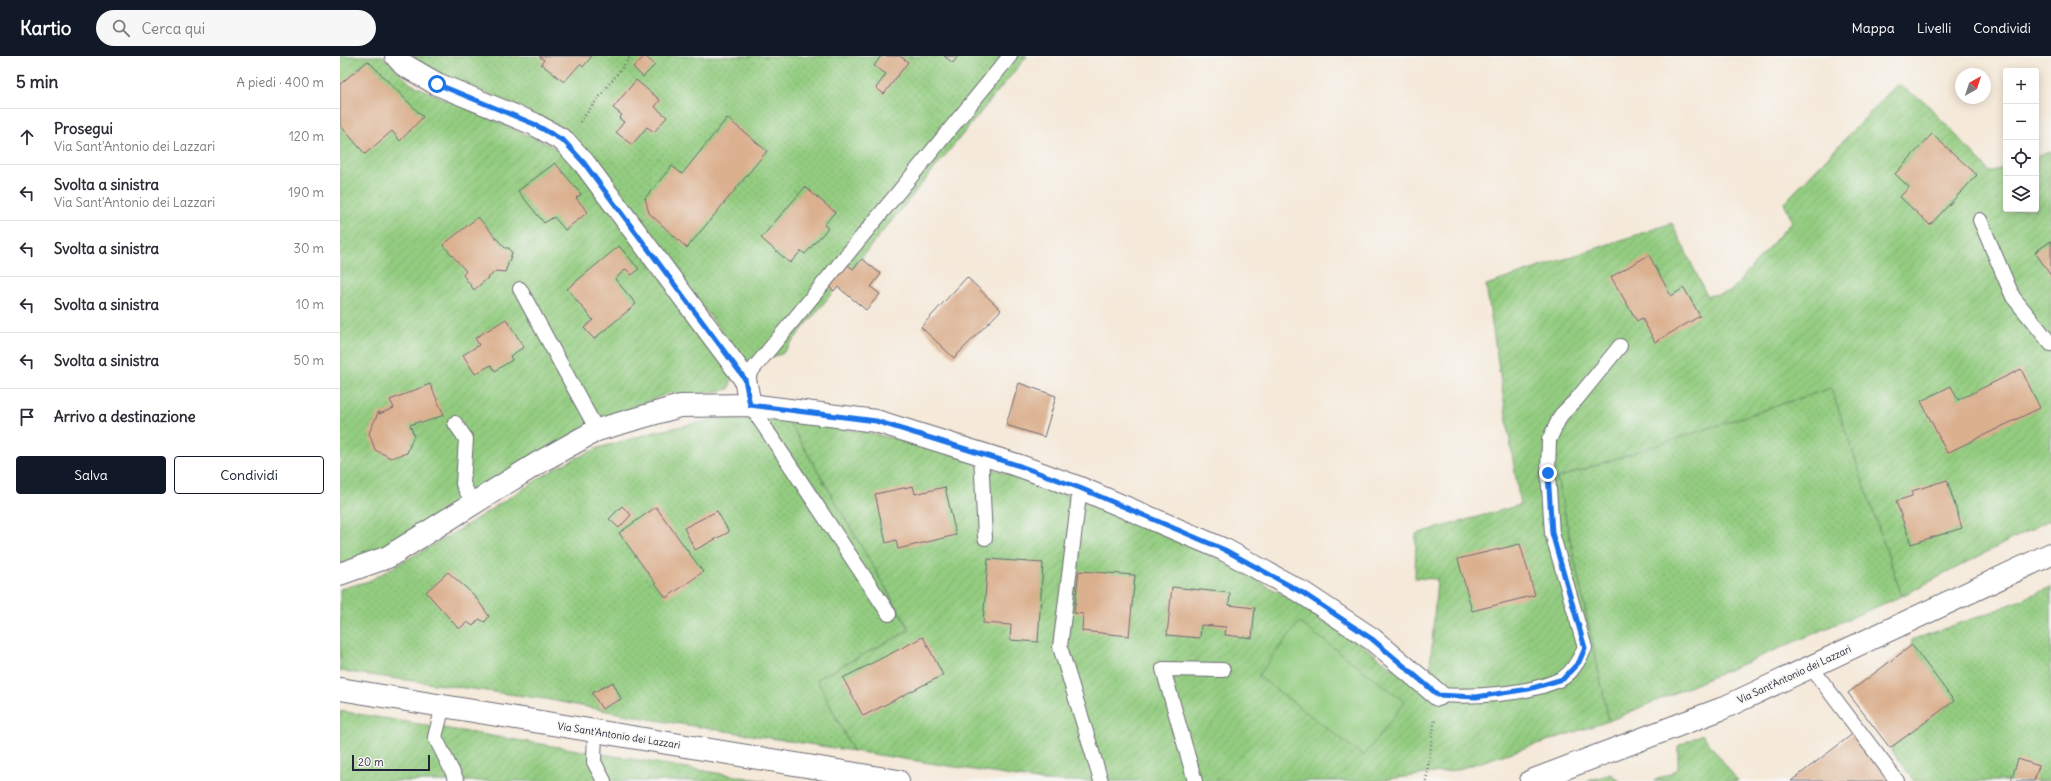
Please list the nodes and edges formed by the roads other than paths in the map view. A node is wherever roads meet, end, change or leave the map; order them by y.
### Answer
1 (396, 56) edge
2 (1010, 56) edge
3 (1980, 220) dead end
4 (520, 289) dead end
5 (2051, 344) edge
6 (1620, 346) dead end
7 (745, 379) junction
8 (750, 405) junction
9 (455, 423) dead end
10 (597, 430) junction
11 (981, 454) junction
12 (1080, 488) junction
13 (473, 504) junction
14 (985, 538) dead end
15 (2051, 554) edge
16 (340, 574) edge
17 (889, 614) dead end
18 (1811, 667) junction
19 (1223, 670) dead end
20 (340, 689) edge
21 (1438, 695) joint
22 (443, 706) junction
23 (595, 730) junction
24 (456, 781) edge
25 (604, 781) edge
26 (893, 781) edge
27 (1101, 781) edge
28 (1196, 781) edge
29 (1531, 781) edge
30 (1897, 781) edge

1 - 7 street
2 - 7 lane
3 - 5 lane
4 - 10 lane
6 - 21 lane
7 - 8 street
8 - 10 street
8 - 11 street
8 - 17 lane
9 - 13 lane
10 - 13 street
11 - 12 street
11 - 14 lane
12 - 21 street
12 - 27 lane
13 - 16 street
15 - 18 street, Via Sant'Antonio dei Lazzari
18 - 29 street, Via Sant'Antonio dei Lazzari
18 - 30 lane
19 - 28 lane
20 - 22 street, Via Sant'Antonio dei Lazzari
22 - 23 street, Via Sant'Antonio dei Lazzari
22 - 24 lane
23 - 25 lane
23 - 26 street, Via Sant'Antonio dei Lazzari

